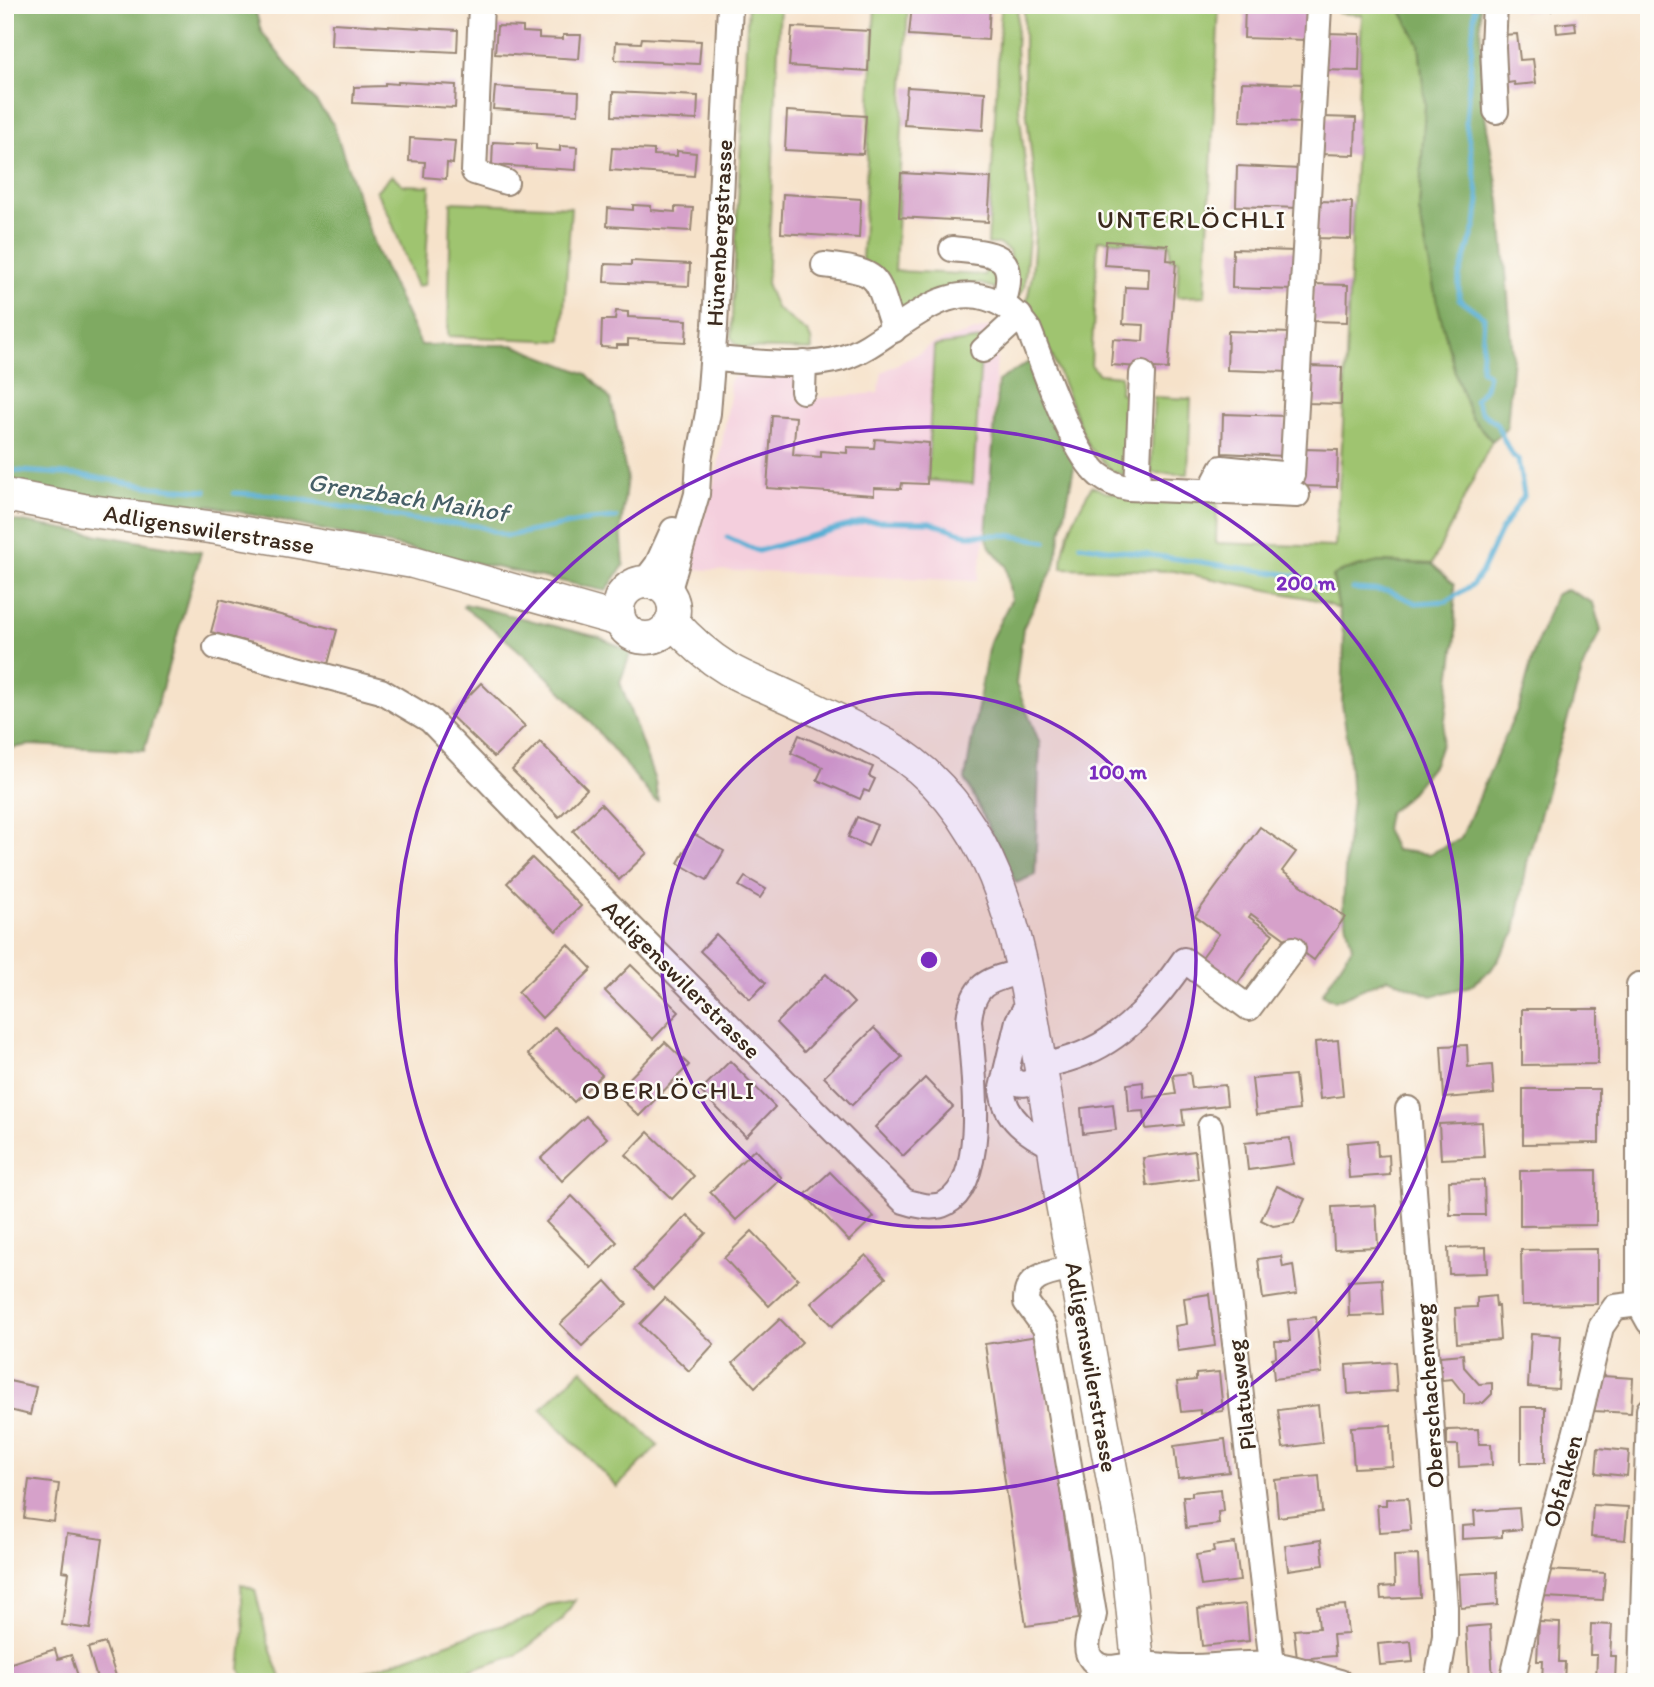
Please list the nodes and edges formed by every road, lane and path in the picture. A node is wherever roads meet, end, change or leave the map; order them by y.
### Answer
1 (481, 5) edge
2 (730, 5) edge
3 (1495, 5) edge
4 (1319, 7) dead end
5 (1496, 111) dead end
6 (506, 183) dead end
7 (953, 249) dead end
8 (824, 265) dead end
9 (1012, 311) junction
10 (894, 330) junction
11 (984, 350) dead end
12 (713, 359) junction
13 (804, 363) junction
14 (1142, 374) dead end
15 (803, 391) dead end
16 (1137, 488) junction
17 (1210, 491) junction
18 (5, 495) edge
19 (1297, 495) dead end
20 (660, 608) junction
21 (619, 611) junction
22 (216, 647) dead end
23 (1293, 948) dead end
24 (1023, 971) junction
25 (1639, 985) dead end
26 (1030, 1002) junction
27 (1041, 1067) junction
28 (1007, 1071) junction
29 (1408, 1109) dead end
30 (1210, 1127) dead end
31 (1055, 1147) junction
32 (1074, 1268) junction
33 (1644, 1313) edge
34 (1649, 1410) edge
35 (1262, 1663) junction
36 (1138, 1665) edge
37 (1340, 1682) edge
38 (1437, 1682) edge
39 (1512, 1682) edge
40 (1641, 1682) edge

1 - 6 street
2 - 12 street, Hünenbergstrasse
3 - 5 street
4 - 17 street
7 - 9 street
8 - 10 street
9 - 10 street
9 - 11 street
9 - 16 street
10 - 13 street
12 - 13 street
12 - 20 street, Hünenbergstrasse
13 - 15 street
14 - 16 street
16 - 17 street
17 - 19 street
18 - 21 main road, Adligenswilerstrasse
20 - 21 main road
20 - 21 main road, Adligenswilerstrasse
20 - 24 main road, Adligenswilerstrasse
22 - 24 street, Adligenswilerstrasse
23 - 27 street
24 - 26 main road, Adligenswilerstrasse
25 - 33 street, Obfalken
26 - 27 main road, Adligenswilerstrasse
26 - 28 street
27 - 28 street
27 - 31 main road, Adligenswilerstrasse
28 - 31 street
29 - 38 street, Oberschachenweg
30 - 35 street, Pilatusweg
31 - 32 main road, Adligenswilerstrasse
32 - 36 main road, Adligenswilerstrasse
32 - 36 street
33 - 39 street, Obfalken
34 - 40 street
35 - 36 street
35 - 37 street

